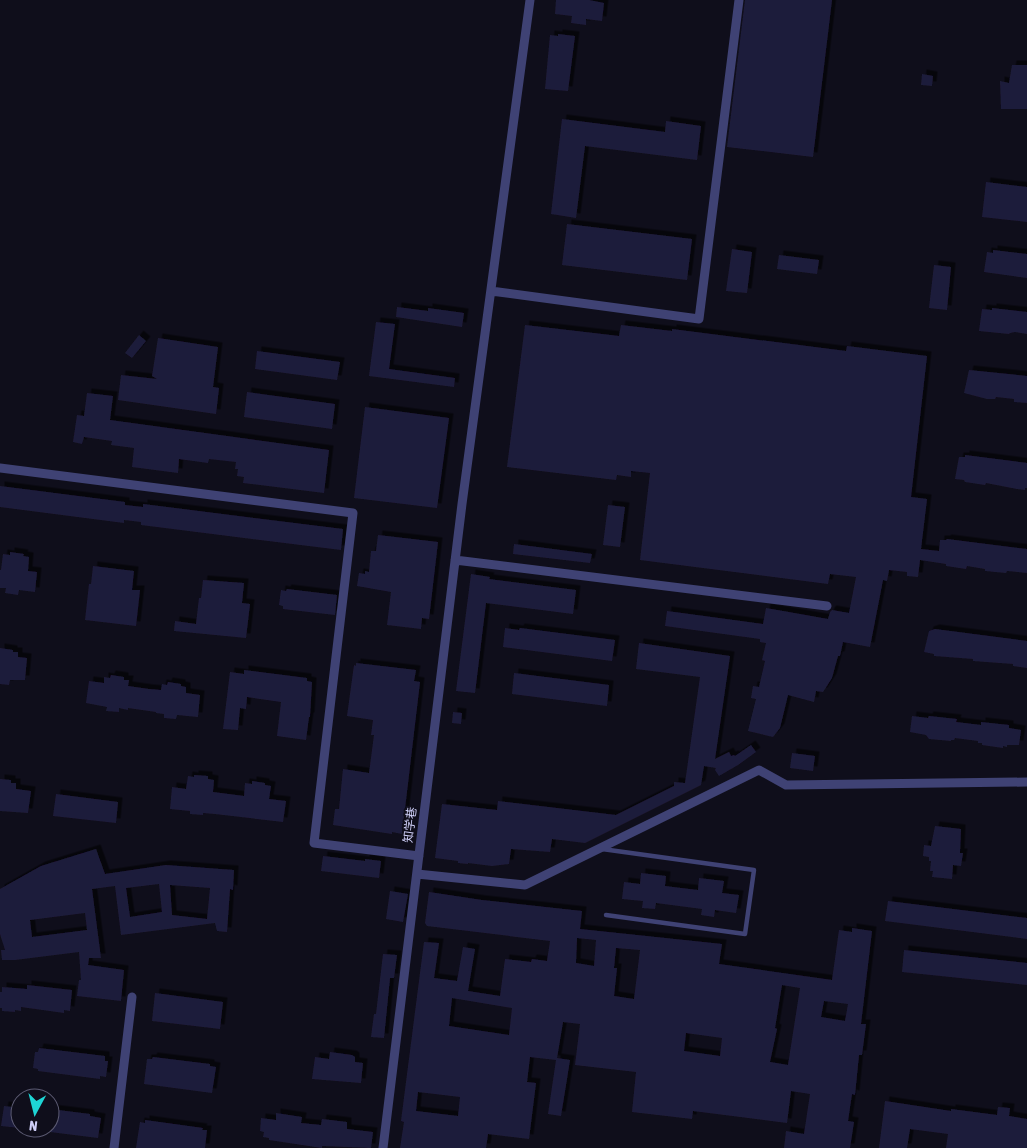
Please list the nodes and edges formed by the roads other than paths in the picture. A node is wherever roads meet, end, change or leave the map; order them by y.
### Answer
1 (530, 0) edge
2 (740, 0) edge
3 (491, 290) junction
4 (0, 468) edge
5 (456, 560) junction
6 (827, 606) dead end
7 (1027, 782) edge
8 (599, 848) junction
9 (419, 856) junction
10 (417, 874) junction
11 (606, 915) dead end
12 (132, 997) dead end
13 (114, 1148) edge
14 (383, 1148) edge

1 - 3 street, 知学巷
2 - 3 street
3 - 5 street, 知学巷
4 - 9 street
5 - 6 street
5 - 9 street, 知学巷
7 - 8 street
8 - 10 street
8 - 11 lane
9 - 10 street, 知学巷
10 - 14 street, 知学巷
12 - 13 street

